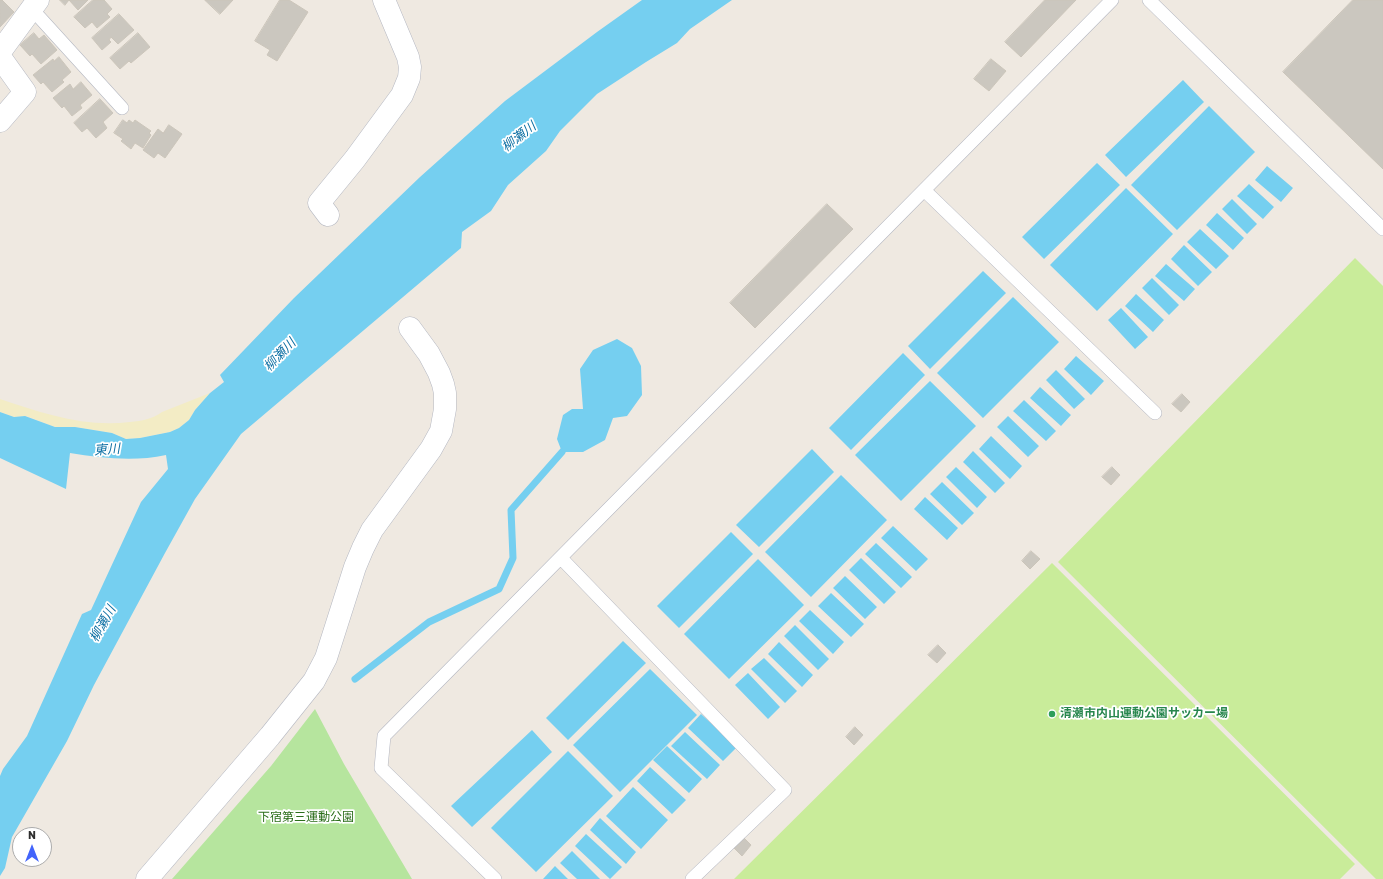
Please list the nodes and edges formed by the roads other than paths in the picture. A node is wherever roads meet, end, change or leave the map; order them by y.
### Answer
1 (384, 0) edge
2 (1112, 0) edge
3 (1149, 0) edge
4 (35, 4) edge
5 (0, 52) edge
6 (0, 57) edge
7 (122, 108) dead end
8 (0, 121) edge
9 (924, 190) junction
10 (328, 215) dead end
11 (1383, 229) edge
12 (410, 328) dead end
13 (1155, 413) dead end
14 (561, 558) junction
15 (147, 879) edge
16 (495, 879) edge
17 (692, 879) edge

1 - 10 street
2 - 9 lane
3 - 11 lane
4 - 5 street
4 - 7 lane
6 - 8 street
9 - 13 lane
9 - 14 lane
12 - 15 street
14 - 16 lane
14 - 17 lane

